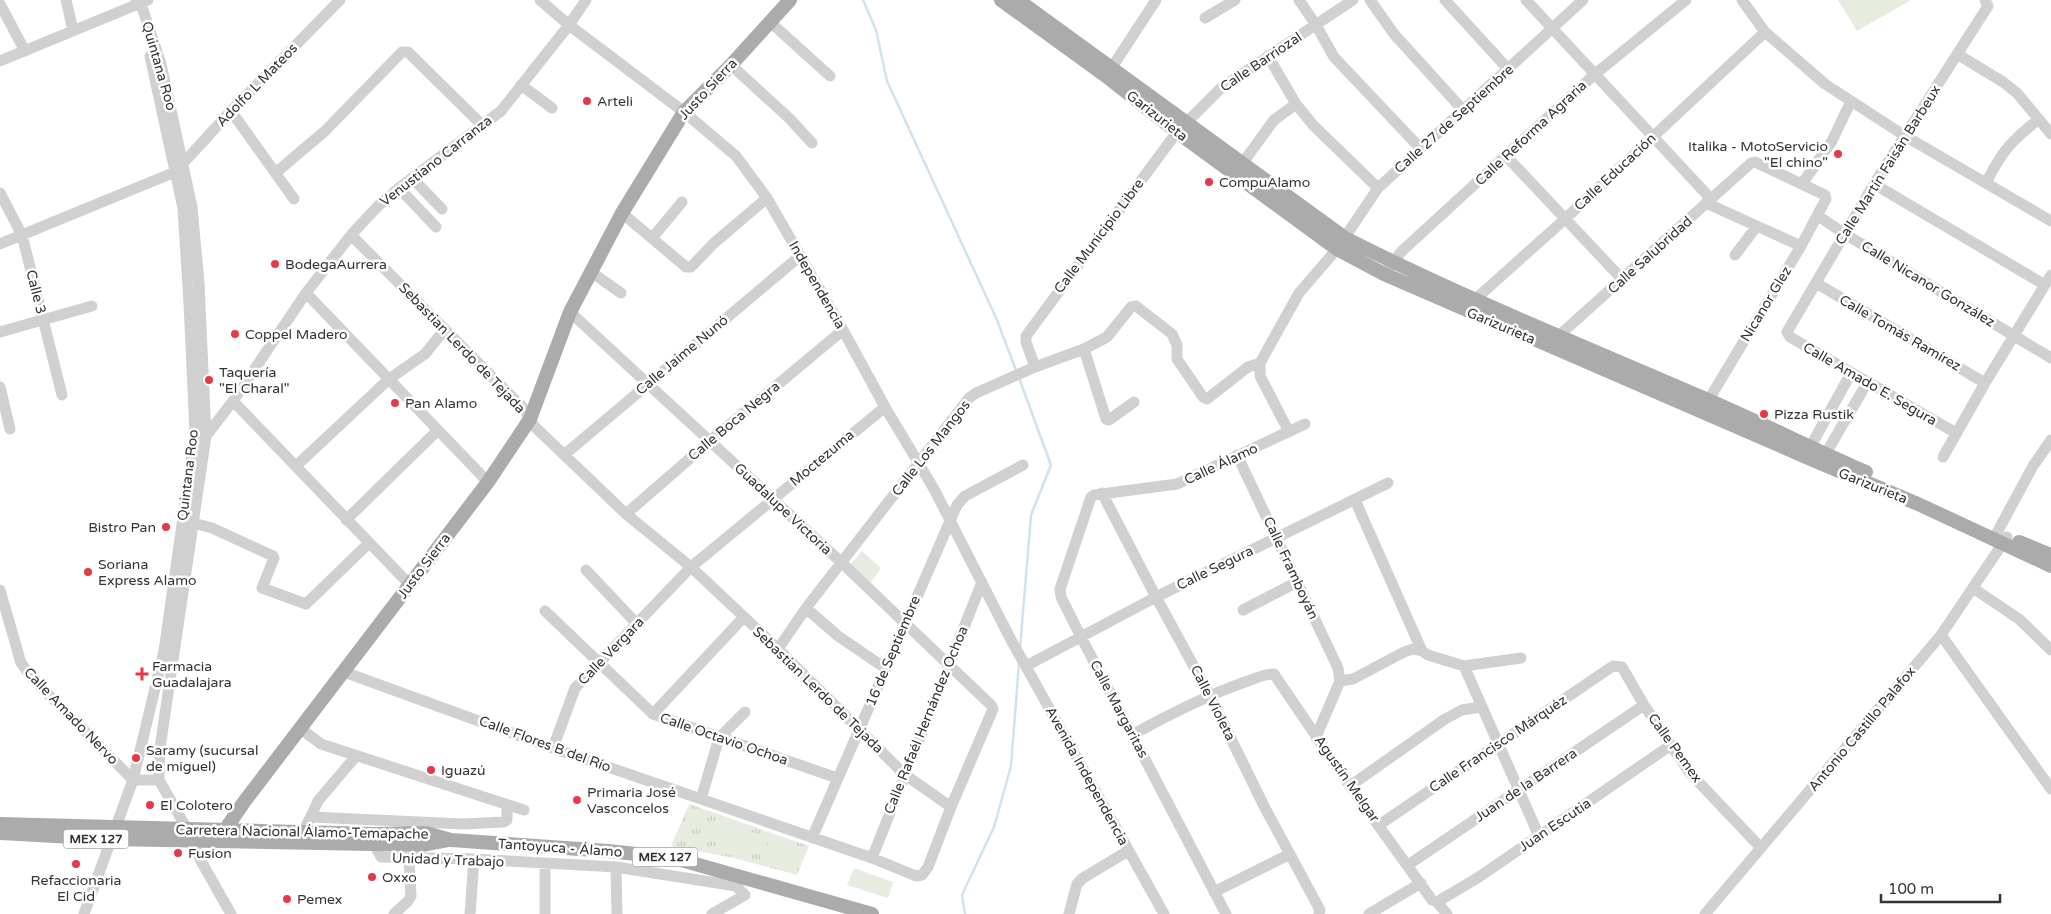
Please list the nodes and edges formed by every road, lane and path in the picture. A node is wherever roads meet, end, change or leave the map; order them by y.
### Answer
1 (66, 0) edge
2 (340, 0) edge
3 (540, 0) edge
4 (586, 0) edge
5 (790, 0) edge
6 (1156, 0) edge
7 (1235, 0) edge
8 (1299, 0) edge
9 (1353, 0) edge
10 (1370, 0) edge
11 (1445, 0) edge
12 (1526, 0) edge
13 (1583, 0) edge
14 (1686, 0) edge
15 (1742, 0) edge
16 (1985, 0) edge
17 (138, 2) edge
18 (1011, 2) edge
19 (0, 4) edge
20 (1205, 18) dead end
21 (769, 21) junction
22 (568, 25) junction
23 (1316, 25) junction
24 (73, 30) junction
25 (1553, 30) junction
26 (1765, 32) junction
27 (149, 41) junction
28 (25, 50) junction
29 (1957, 54) junction
30 (1268, 56) junction
31 (0, 61) edge
32 (730, 66) junction
33 (1508, 69) junction
34 (1109, 72) junction
35 (1594, 75) junction
36 (830, 76) dead end
37 (521, 85) junction
38 (1851, 101) junction
39 (1296, 104) junction
40 (552, 108) dead end
41 (1463, 110) junction
42 (231, 111) junction
43 (684, 112) junction
44 (2039, 119) junction
45 (1187, 122) junction
46 (483, 126) junction
47 (1177, 132) junction
48 (2051, 134) edge
49 (1905, 136) junction
50 (1653, 137) junction
51 (812, 143) dead end
52 (1421, 149) junction
53 (1506, 156) junction
54 (183, 164) junction
55 (1242, 164) junction
56 (274, 171) junction
57 (175, 172) junction
58 (412, 178) junction
59 (1986, 182) junction
60 (1802, 184) junction
61 (1874, 184) junction
62 (399, 188) junction
63 (1378, 188) junction
64 (0, 193) edge
65 (767, 198) junction
66 (294, 199) dead end
67 (1709, 201) junction
68 (682, 202) dead end
69 (442, 209) dead end
70 (622, 213) junction
71 (1818, 216) junction
72 (1564, 220) junction
73 (2051, 221) edge
74 (1757, 226) junction
75 (436, 227) dead end
76 (1845, 234) junction
77 (22, 235) junction
78 (350, 235) junction
79 (653, 237) junction
80 (1341, 243) junction
81 (0, 244) edge
82 (1801, 246) junction
83 (1735, 255) dead end
84 (800, 256) junction
85 (1393, 262) junction
86 (591, 272) junction
87 (1384, 274) junction
88 (2051, 275) edge
89 (1622, 279) junction
90 (1816, 283) junction
91 (2045, 285) junction
92 (306, 293) junction
93 (621, 293) dead end
94 (1475, 300) junction
95 (92, 306) dead end
96 (1463, 310) junction
97 (570, 312) junction
98 (42, 320) junction
99 (445, 329) junction
100 (843, 330) junction
101 (0, 332) edge
102 (1787, 332) joint
103 (2014, 336) junction
104 (1553, 341) junction
105 (1084, 349) junction
106 (2051, 358) edge
107 (1260, 363) junction
108 (1032, 369) junction
109 (1851, 373) junction
110 (389, 379) junction
111 (648, 383) junction
112 (1867, 383) junction
113 (1985, 383) junction
114 (0, 387) edge
115 (62, 395) dead end
116 (233, 401) junction
117 (1134, 402) dead end
118 (1705, 406) junction
119 (884, 407) junction
120 (530, 419) junction
121 (1305, 424) dead end
122 (10, 429) dead end
123 (438, 430) junction
124 (1289, 432) junction
125 (1956, 433) junction
126 (200, 434) junction
127 (2051, 440) edge
128 (710, 441) junction
129 (1807, 452) junction
130 (564, 455) junction
131 (1237, 455) junction
132 (1944, 457) dead end
133 (1822, 459) junction
134 (919, 464) junction
135 (1024, 465) dead end
136 (296, 466) junction
137 (488, 482) junction
138 (1388, 484) dead end
139 (1102, 493) junction
140 (1091, 497) joint
141 (773, 500) junction
142 (1355, 500) junction
143 (626, 514) junction
144 (950, 519) junction
145 (346, 520) junction
146 (193, 523) junction
147 (1277, 537) junction
148 (2000, 538) junction
149 (368, 543) junction
150 (2051, 555) edge
151 (842, 563) junction
152 (2051, 566) edge
153 (691, 567) junction
154 (586, 570) dead end
155 (982, 582) junction
156 (1297, 582) junction
157 (410, 585) junction
158 (1973, 588) junction
159 (0, 590) edge
160 (1156, 596) junction
161 (806, 608) junction
162 (1243, 610) dead end
163 (545, 611) dead end
164 (743, 618) junction
165 (905, 623) junction
166 (637, 624) junction
167 (1080, 635) junction
168 (1941, 635) junction
169 (1010, 638) joint
170 (778, 648) junction
171 (2051, 650) edge
172 (1422, 651) junction
173 (1521, 658) dead end
174 (600, 662) junction
175 (1024, 663) junction
176 (948, 664) junction
177 (1464, 666) junction
178 (1618, 666) joint
179 (885, 668) junction
180 (344, 672) junction
181 (1340, 681) junction
182 (1210, 696) junction
183 (1644, 705) junction
184 (1481, 707) junction
185 (745, 712) dead end
186 (653, 714) junction
187 (301, 729) junction
188 (859, 729) junction
189 (1132, 735) junction
190 (1316, 737) junction
191 (719, 738) junction
192 (1499, 742) junction
193 (1671, 745) junction
194 (553, 748) junction
195 (356, 756) junction
196 (904, 774) junction
197 (837, 778) junction
198 (133, 780) junction
199 (159, 780) junction
200 (1350, 786) junction
201 (2051, 789) edge
202 (1518, 790) junction
203 (701, 799) junction
204 (507, 805) junction
205 (951, 807) junction
206 (524, 810) dead end
207 (310, 817) junction
208 (0, 824) edge
209 (1378, 824) junction
210 (117, 827) junction
211 (27, 829) junction
212 (0, 833) edge
213 (190, 835) junction
214 (226, 835) junction
215 (1539, 836) junction
216 (300, 838) junction
217 (812, 838) junction
218 (110, 839) junction
219 (374, 839) junction
220 (451, 840) joint
221 (1761, 848) junction
222 (1128, 851) junction
223 (1290, 854) junction
224 (872, 858) junction
225 (409, 859) junction
226 (474, 859) junction
227 (545, 864) junction
228 (1408, 865) junction
229 (616, 867) junction
230 (1421, 883) junction
231 (1214, 892) junction
232 (1437, 902) junction
233 (84, 914) edge
234 (231, 914) edge
235 (394, 914) edge
236 (470, 914) edge
237 (545, 914) edge
238 (617, 914) edge
239 (712, 914) edge
240 (872, 914) edge
241 (1069, 914) edge
242 (1164, 914) edge
243 (1226, 914) edge
244 (1320, 914) edge
245 (1369, 914) edge
246 (1447, 914) edge
247 (1705, 914) edge

1 - 24 street
2 - 42 street, Adolfo L Mateos
3 - 22 street, Independencia
4 - 22 street, Venustiano Carranza
5 - 21 main road, Justo Sierra
6 - 34 street
7 - 20 street
8 - 23 street
9 - 23 street, Calle Barriozal
10 - 41 street
11 - 33 street
12 - 25 street
13 - 25 street, Calle 27 de Septiembre
14 - 35 street, Calle Reforma Agraria
15 - 26 street
16 - 29 street, Calle Martín Faisán Barbeux
17 - 24 street
17 - 27 street, Quintana Roo
18 - 34 main road, Garizurieta
19 - 28 street
21 - 32 main road, Justo Sierra
21 - 36 street
22 - 37 street, Venustiano Carranza
22 - 43 street, Independencia
23 - 30 street, Calle Barriozal
23 - 52 street
24 - 28 street
25 - 33 street, Calle 27 de Septiembre
25 - 35 street
26 - 38 street
26 - 50 street, Calle Educación
27 - 54 street, Quintana Roo
27 - 57 street, Quintana Roo
28 - 31 street
29 - 44 street
29 - 49 street, Calle Martín Faisán Barbeux
30 - 39 street
30 - 45 street, Calle Barriozal
32 - 43 main road, Justo Sierra
32 - 51 street
33 - 41 street, Calle 27 de Septiembre
34 - 45 main road, Garizurieta
34 - 47 main road, Garizurieta
35 - 50 street
35 - 53 street, Calle Reforma Agraria
37 - 40 street
37 - 46 street, Venustiano Carranza
38 - 49 street
38 - 60 street
39 - 55 street
39 - 63 street
41 - 52 street, Calle 27 de Septiembre
42 - 54 street, Adolfo L Mateos
42 - 56 street
43 - 65 street, Independencia
43 - 70 main road, Justo Sierra
44 - 48 street
44 - 59 street
45 - 47 street, Calle Barriozal
45 - 55 main road, Garizurieta
46 - 56 street
46 - 58 street, Venustiano Carranza
47 - 80 main road, Garizurieta
47 - 108 street, Calle Municipio Libre
49 - 59 street
49 - 61 street, Calle Martín Faisán Barbeux
50 - 67 street
50 - 72 street, Calle Educación
52 - 63 street, Calle 27 de Septiembre
53 - 72 street
53 - 85 street, Calle Reforma Agraria
54 - 57 street, Adolfo L Mateos
54 - 126 street, Quintana Roo
55 - 80 main road, Garizurieta
56 - 66 street
57 - 77 street
57 - 126 street, Quintana Roo
58 - 62 street, Venustiano Carranza
58 - 69 street
59 - 73 street
60 - 67 street, Calle Salubridad
60 - 71 street, Nicanor Glez
61 - 76 street, Calle Martín Faisán Barbeux
61 - 91 street
62 - 75 street
62 - 78 street, Venustiano Carranza
63 - 80 street, Calle 27 de Septiembre
64 - 77 street, Calle 3
65 - 79 street
65 - 84 street, Independencia
67 - 74 street
67 - 89 street, Calle Salubridad
68 - 79 street
70 - 79 street
70 - 86 main road, Justo Sierra
71 - 76 street, Calle Nicanor González
71 - 82 street, Nicanor Glez
72 - 89 street
72 - 94 street, Calle Educación
74 - 82 street
74 - 83 street
76 - 90 street, Calle Martín Faisán Barbeux
76 - 103 street, Calle Nicanor González
77 - 81 street
77 - 98 street, Calle 3
78 - 92 street, Venustiano Carranza
78 - 99 street, Sebastian Lerdo de Tejada
80 - 85 main road, Garizurieta
80 - 87 main road, Garizurieta
80 - 107 street, Calle 27 de Septiembre
82 - 118 street, Nicanor Glez
84 - 100 street, Independencia
84 - 111 street, Calle Jaime Nunó
85 - 87 street, Calle Reforma Agraria
85 - 94 main road, Garizurieta
86 - 93 street
86 - 97 main road, Justo Sierra
87 - 96 main road, Garizurieta
88 - 91 street
89 - 104 street, Calle Salubridad
90 - 102 street, Calle Martín Faisán Barbeux
90 - 113 street, Calle Tomás Ramírez
91 - 103 street
92 - 110 street
92 - 116 street, Venustiano Carranza
94 - 96 street, Calle Educación
94 - 104 main road, Garizurieta
95 - 98 street
96 - 104 main road, Garizurieta
97 - 111 street, Guadalupe Victoria
97 - 120 main road, Justo Sierra
98 - 101 street
98 - 115 street, Calle 3
99 - 110 street
99 - 120 street, Sebastian Lerdo de Tejada
100 - 119 street, Independencia
100 - 128 street, Calle Boca Negra
102 - 109 street, Calle Amado E. Segura
103 - 106 street, Calle Nicanor González
103 - 113 street
104 - 118 main road, Garizurieta
105 - 107 street, Calle Los Mangos
105 - 108 street, Calle Los Mangos
105 - 117 street
107 - 124 street
108 - 134 street, Calle Los Mangos
109 - 112 street, Calle Amado E. Segura
109 - 129 street
110 - 123 street
110 - 136 street
111 - 128 street, Guadalupe Victoria
111 - 130 street, Calle Jaime Nunó
112 - 125 street, Calle Amado E. Segura
112 - 133 street
113 - 125 street
114 - 122 street
116 - 126 street, Venustiano Carranza
116 - 136 street
118 - 129 main road, Garizurieta
119 - 134 street, Independencia
119 - 141 street, Moctezuma
120 - 130 street, Sebastian Lerdo de Tejada
120 - 137 main road, Justo Sierra
121 - 124 street, Calle Álamo
123 - 137 street
123 - 145 street
124 - 131 street, Calle Álamo
125 - 132 street
126 - 146 street, Quintana Roo
126 - 198 street, Quintana Roo
127 - 148 street, Antonio Castillo Palafox
128 - 141 street, Guadalupe Victoria
128 - 143 street, Calle Boca Negra
129 - 133 main road, Garizurieta
130 - 143 street, Sebastian Lerdo de Tejada
131 - 139 street, Calle Álamo
131 - 147 street, Calle Framboyán
133 - 148 main road, Garizurieta
134 - 144 street, Independencia
134 - 151 street, Calle Los Mangos
135 - 144 street, 16 de Septiembre
136 - 145 street
137 - 157 main road, Justo Sierra
138 - 142 street, Calle Segura
139 - 140 street, Calle Álamo
139 - 160 street, Calle Violeta
140 - 167 street, Calle Margaritas
141 - 151 street, Guadalupe Victoria
141 - 153 street, Moctezuma
142 - 147 street, Calle Segura
142 - 172 street
143 - 153 street, Sebastian Lerdo de Tejada
144 - 155 street, Independencia
144 - 165 street, 16 de Septiembre
145 - 149 street
146 - 149 street
146 - 199 street, Quintana Roo
147 - 156 street, Calle Framboyán
147 - 160 street, Calle Segura
148 - 150 main road, Garizurieta
148 - 152 main road, Garizurieta
148 - 158 street, Antonio Castillo Palafox
149 - 157 street
151 - 161 street, Calle Los Mangos
151 - 165 street, Guadalupe Victoria
153 - 164 street, Sebastian Lerdo de Tejada
153 - 166 street, Calle Vergara
154 - 166 street
155 - 169 street, Independencia
155 - 176 street, Calle Rafaél Hernández Ochoa
156 - 162 street
156 - 181 street, Calle Framboyán
157 - 180 main road, Justo Sierra
158 - 168 street, Antonio Castillo Palafox
158 - 171 street
159 - 198 street, Calle Amado Nervo
160 - 167 street, Calle Segura
160 - 182 street, Calle Violeta
161 - 170 street, Calle Los Mangos
161 - 179 street
163 - 174 street, Calle Octavio Ochoa
164 - 170 street, Sebastian Lerdo de Tejada
164 - 186 street
165 - 176 street, Guadalupe Victoria
165 - 179 street, 16 de Septiembre
166 - 174 street, Calle Vergara
167 - 175 street, Calle Segura
167 - 189 street, Calle Margaritas
168 - 201 street
168 - 221 street, Antonio Castillo Palafox
169 - 175 street, Avenida Independencia
170 - 188 street, Sebastian Lerdo de Tejada
172 - 177 street
172 - 181 street
173 - 177 street
174 - 186 street, Calle Octavio Ochoa
174 - 194 street, Calle Vergara
175 - 222 street, Avenida Independencia
176 - 196 street, Calle Rafaél Hernández Ochoa
176 - 205 street, Guadalupe Victoria
177 - 184 street
178 - 183 street, Calle Pemex
178 - 192 street, Calle Francisco Márquéz
179 - 188 street, 16 de Septiembre
180 - 187 main road, Justo Sierra
180 - 194 street, Calle Flores B del Río
181 - 190 street
182 - 189 street
182 - 190 street, Agustín Melgar
182 - 223 street, Calle Violeta
183 - 193 street, Calle Pemex
183 - 202 street, Juan de la Barrera
184 - 192 street
184 - 200 street
185 - 191 street
186 - 191 street, Calle Octavio Ochoa
187 - 195 street
187 - 214 main road, Justo Sierra
188 - 196 street, Sebastian Lerdo de Tejada
188 - 197 street, 16 de Septiembre
189 - 231 street, Calle Margaritas
190 - 200 street, Agustín Melgar
191 - 197 street, Calle Octavio Ochoa
191 - 203 street
192 - 202 street
192 - 209 street, Calle Francisco Márquéz
193 - 215 street, Juan Escutia
193 - 221 street, Calle Pemex
194 - 203 street, Calle Flores B del Río
195 - 204 street
195 - 207 street
196 - 205 street, Sebastian Lerdo de Tejada
196 - 224 street, Calle Rafaél Hernández Ochoa
197 - 217 street, 16 de Septiembre
198 - 199 street
198 - 210 street, Quintana Roo
199 - 213 street
200 - 209 street, Agustín Melgar
202 - 215 street
202 - 228 street, Juan de la Barrera
203 - 217 street, Calle Flores B del Río
204 - 206 street
204 - 207 street
205 - 224 street, Calle Flores B del Río
207 - 216 street
208 - 211 main road, Carretera Nacional Álamo-Temapache / MEX 127
209 - 228 street, Agustín Melgar
210 - 211 main road, Carretera Nacional Álamo-Temapache / MEX 127
210 - 213 main road, Carretera Nacional Álamo-Temapache / MEX 127
210 - 218 street, Quintana Roo
211 - 212 main road, Carretera Nacional Álamo-Temapache / MEX 127
211 - 218 main road, Carretera Nacional Álamo-Temapache / MEX 127
213 - 214 main road, Carretera Nacional Álamo-Temapache / MEX 127
213 - 218 main road, Carretera Nacional Álamo-Temapache / MEX 127
213 - 234 street
214 - 216 main road, Carretera Nacional Álamo-Temapache / MEX 127
215 - 232 street, Juan Escutia
216 - 219 main road, Carretera Nacional Álamo-Temapache / MEX 127
217 - 224 street, Calle Flores B del Río
218 - 233 street, Quintana Roo
219 - 220 main road, Carretera Nacional Álamo-Temapache / MEX 127
219 - 225 street, Unidad y Trabajo
220 - 240 main road, Tantoyuca - Álamo / MEX 127
221 - 247 street, Antonio Castillo Palafox
222 - 241 street
222 - 242 street, Avenida Independencia
223 - 231 street
223 - 244 street, Calle Violeta
225 - 226 street, Unidad y Trabajo
225 - 235 street
226 - 227 street, Unidad y Trabajo
226 - 236 street
227 - 229 street, Unidad y Trabajo
227 - 237 street
228 - 230 street, Agustín Melgar
229 - 238 street
229 - 239 street, Unidad y Trabajo
230 - 232 street, Agustín Melgar
230 - 245 street
231 - 243 street, Calle Margaritas
232 - 246 street, Agustín Melgar

